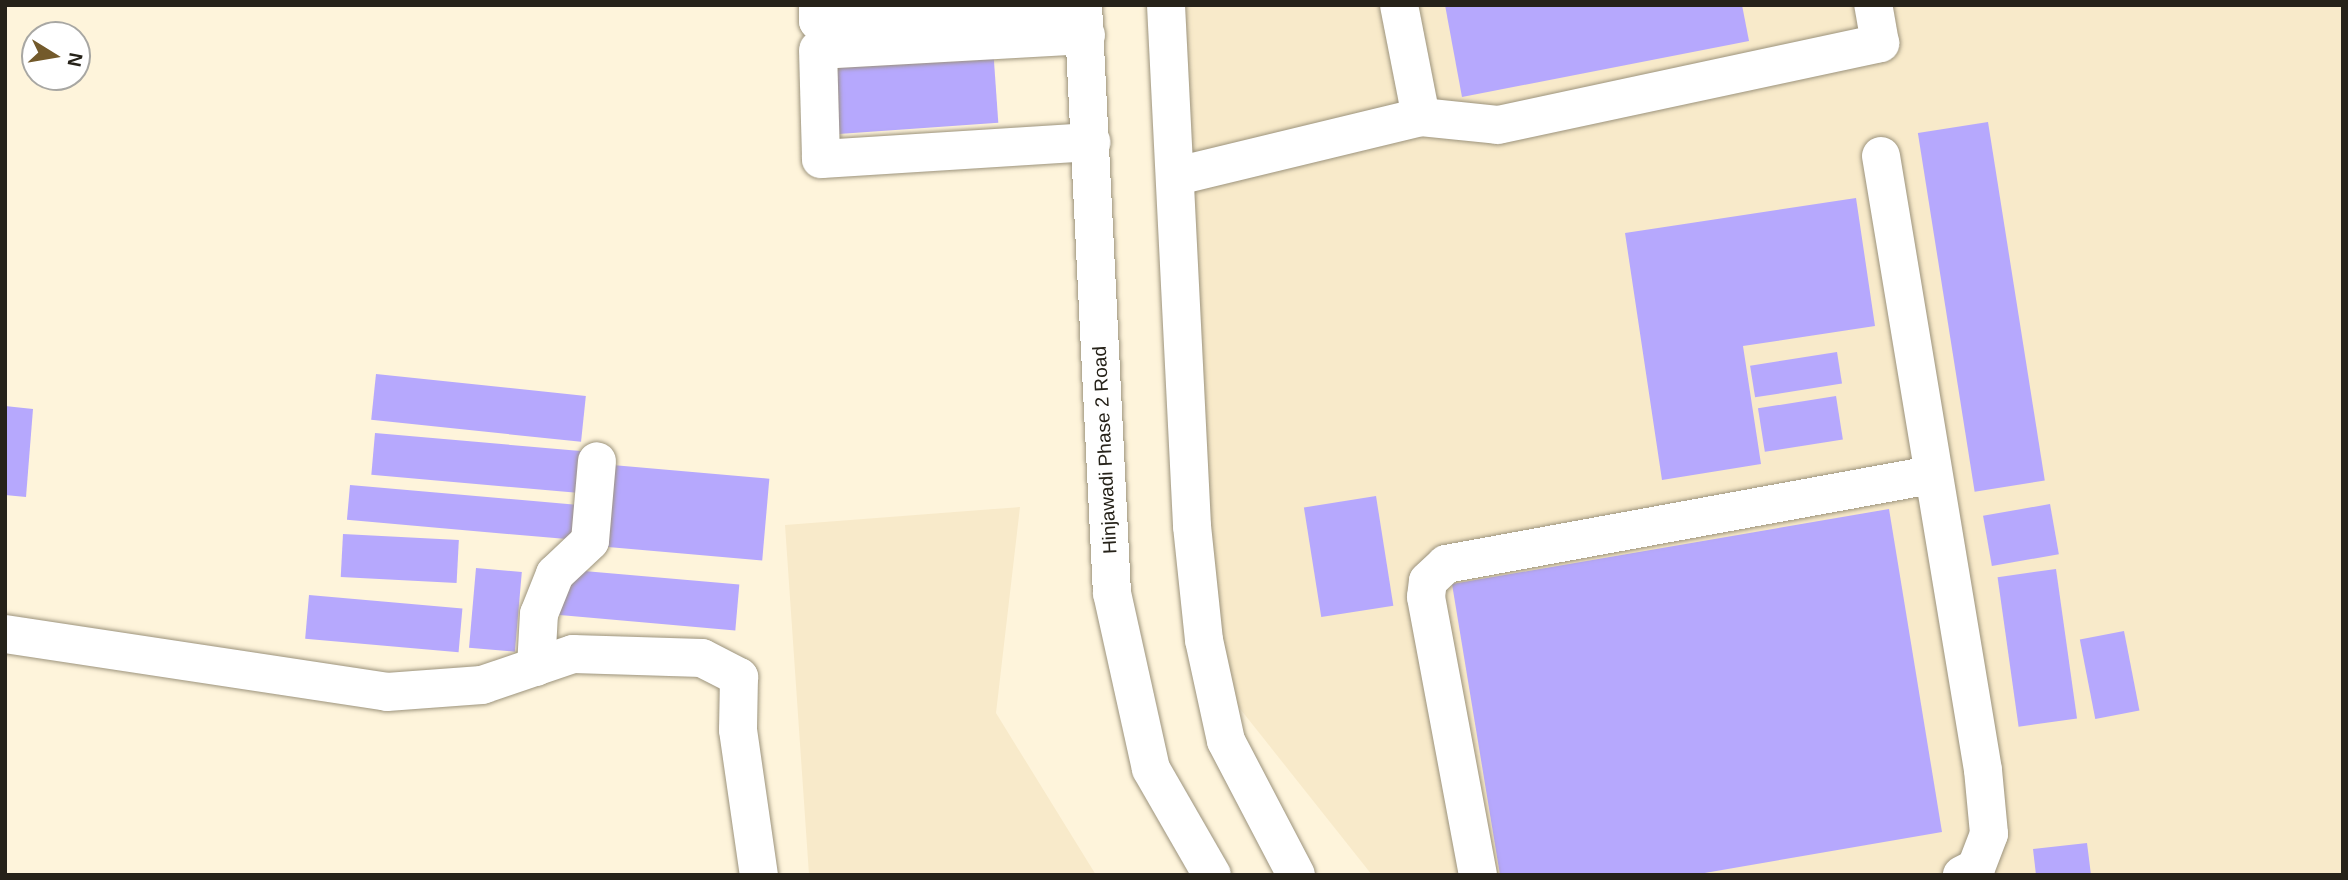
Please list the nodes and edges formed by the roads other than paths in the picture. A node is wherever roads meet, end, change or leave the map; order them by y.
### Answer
1 (818, 5) edge
2 (1166, 5) edge
3 (1399, 5) edge
4 (1873, 5) edge
5 (1019, 7) edge
6 (1084, 15) edge
7 (1421, 117) junction
8 (1091, 142) junction
9 (1881, 156) dead end
10 (1177, 176) junction
11 (597, 461) dead end
12 (1933, 475) junction
13 (5, 634) edge
14 (536, 667) junction
15 (759, 875) edge
16 (1212, 875) edge
17 (1296, 875) edge
18 (1478, 875) edge
19 (1962, 875) edge

1 - 5 main road
2 - 10 main road
3 - 7 main road
4 - 7 main road
5 - 6 main road
6 - 8 main road, Hinjawadi Phase 2 Road
6 - 8 main road
7 - 10 main road
8 - 16 main road, Hinjawadi Phase 2 Road
9 - 12 main road
10 - 17 main road
11 - 14 main road
12 - 18 main road
12 - 19 main road
13 - 14 main road
14 - 15 main road

